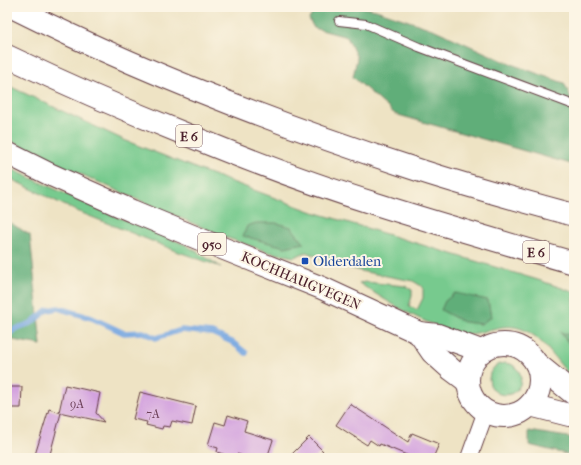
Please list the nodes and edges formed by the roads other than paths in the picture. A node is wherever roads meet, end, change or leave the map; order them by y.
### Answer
1 (12, 7) edge
2 (339, 21) dead end
3 (7, 56) edge
4 (574, 105) edge
5 (7, 153) edge
6 (574, 215) edge
7 (574, 263) edge
8 (419, 333) junction
9 (481, 351) junction
10 (536, 363) junction
11 (468, 382) junction
12 (574, 394) edge
13 (530, 405) junction
14 (486, 411) junction
15 (574, 415) edge
16 (469, 458) edge

1 - 6 main road
2 - 4 lane
3 - 7 main road, E 6
5 - 8 main road, KOCHHAUGVEGEN / 950
8 - 9 main road, KOCHHAUGVEGEN / 950
8 - 11 main road
9 - 10 main road
9 - 11 main road
10 - 12 main road
10 - 13 main road
11 - 14 main road
13 - 14 main road
13 - 15 main road
14 - 16 street

